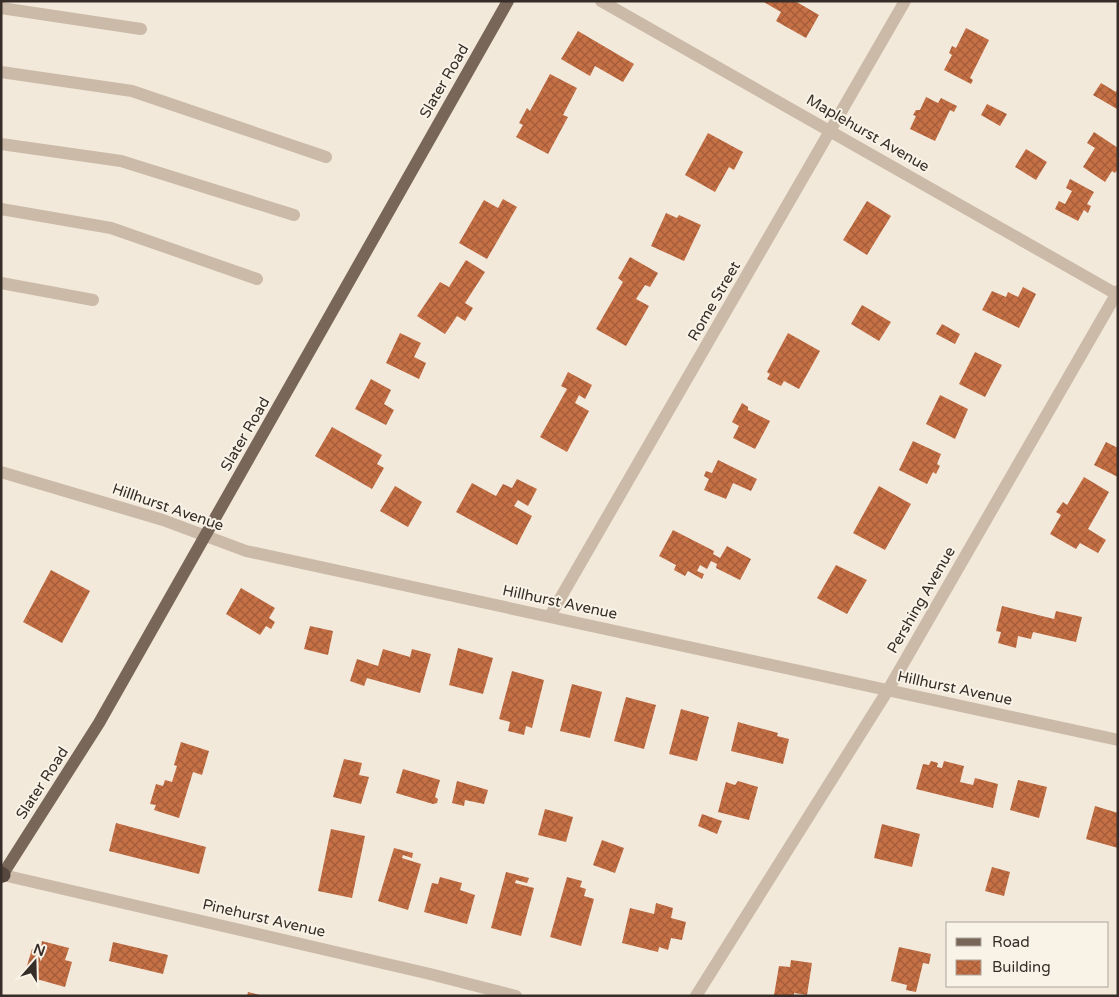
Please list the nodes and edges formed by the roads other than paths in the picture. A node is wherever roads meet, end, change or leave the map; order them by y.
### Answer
1 (508, 1) edge
2 (601, 1) edge
3 (905, 1) edge
4 (1, 8) edge
5 (141, 29) dead end
6 (1, 72) edge
7 (831, 131) junction
8 (1, 144) edge
9 (326, 157) dead end
10 (1, 209) edge
11 (294, 215) dead end
12 (257, 279) dead end
13 (1, 283) edge
14 (1117, 293) edge
15 (93, 300) dead end
16 (1, 472) edge
17 (205, 537) junction
18 (550, 616) junction
19 (888, 690) junction
20 (1118, 740) edge
21 (2, 875) edge
22 (516, 996) edge
23 (696, 996) edge

1 - 17 main road, Slater Road
2 - 7 street, Maplehurst Avenue
3 - 7 street, Rome Street
4 - 5 street
6 - 9 street
7 - 14 street, Maplehurst Avenue
7 - 18 street, Rome Street
8 - 11 street
10 - 12 street
13 - 15 street
14 - 19 street, Pershing Avenue
16 - 17 street, Hillhurst Avenue
17 - 18 street, Hillhurst Avenue
17 - 21 main road, Slater Road
18 - 19 street, Hillhurst Avenue
19 - 20 street, Hillhurst Avenue
19 - 23 street, Pershing Avenue
21 - 22 street, Pinehurst Avenue

